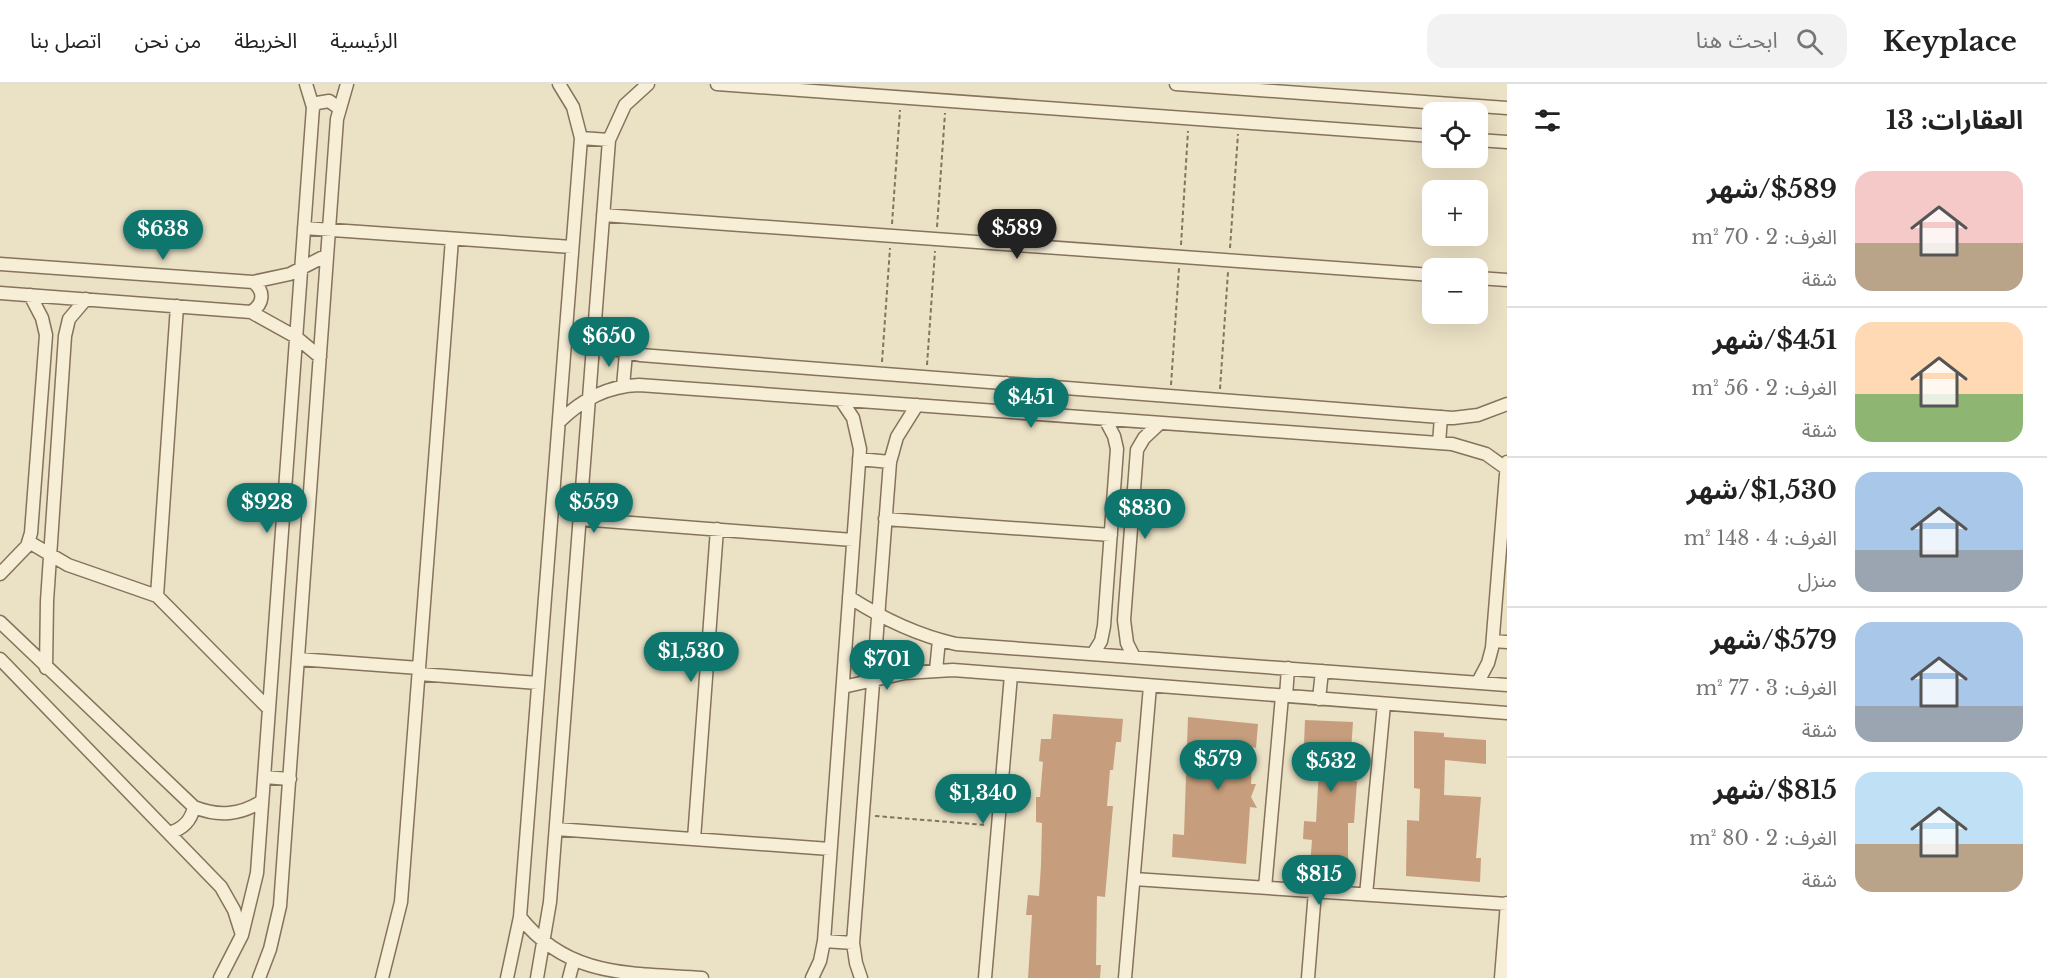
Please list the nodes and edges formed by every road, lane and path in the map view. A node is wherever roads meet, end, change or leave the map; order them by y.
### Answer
1 (306, 84) edge
2 (347, 84) edge
3 (559, 84) edge
4 (648, 84) edge
5 (717, 84) edge
6 (901, 84) edge
7 (1176, 84) edge
8 (901, 98) junction
9 (312, 106) junction
10 (339, 108) junction
11 (1507, 108) edge
12 (1422, 135) edge
13 (581, 138) junction
14 (609, 140) junction
15 (1502, 142) edge
16 (1507, 152) edge
17 (603, 215) junction
18 (304, 228) junction
19 (329, 230) junction
20 (452, 239) junction
21 (573, 247) junction
22 (327, 255) junction
23 (0, 264) edge
24 (301, 270) junction
25 (1422, 274) edge
26 (1488, 279) edge
27 (1507, 280) edge
28 (253, 282) junction
29 (0, 293) edge
30 (30, 295) junction
31 (86, 299) junction
32 (177, 306) junction
33 (251, 312) junction
34 (566, 331) junction
35 (296, 337) junction
36 (593, 344) junction
37 (626, 352) junction
38 (320, 357) junction
39 (1006, 383) junction
40 (623, 386) junction
41 (589, 398) junction
42 (841, 400) junction
43 (1507, 404) edge
44 (917, 405) junction
45 (1004, 411) junction
46 (1441, 417) junction
47 (1105, 419) junction
48 (559, 422) junction
49 (1160, 423) junction
50 (1439, 443) junction
51 (1117, 449) junction
52 (1137, 450) junction
53 (859, 459) junction
54 (1507, 461) edge
55 (890, 462) junction
56 (1507, 469) edge
57 (580, 519) junction
58 (885, 519) junction
59 (717, 530) junction
60 (1111, 535) junction
61 (853, 540) junction
62 (29, 543) junction
63 (50, 556) junction
64 (0, 574) edge
65 (157, 596) junction
66 (849, 597) junction
67 (878, 615) junction
68 (1105, 618) junction
69 (1124, 620) junction
70 (0, 622) edge
71 (939, 640) junction
72 (1493, 641) junction
73 (1507, 642) edge
74 (1093, 654) junction
75 (1134, 657) junction
76 (0, 659) edge
77 (298, 659) junction
78 (46, 668) junction
79 (1288, 668) junction
80 (936, 670) junction
81 (419, 671) junction
82 (1322, 671) junction
83 (1011, 675) junction
84 (873, 678) junction
85 (1478, 682) junction
86 (538, 683) junction
87 (1507, 685) edge
88 (1150, 686) junction
89 (843, 687) junction
90 (1284, 696) junction
91 (1319, 699) junction
92 (1384, 704) junction
93 (269, 709) junction
94 (1507, 713) edge
95 (264, 777) junction
96 (290, 779) junction
97 (262, 801) junction
98 (194, 807) junction
99 (863, 815) junction
100 (998, 826) junction
101 (556, 829) junction
102 (169, 833) junction
103 (694, 839) junction
104 (830, 849) junction
105 (1134, 879) junction
106 (1265, 888) junction
107 (1315, 891) junction
108 (1366, 895) junction
109 (1507, 903) edge
110 (520, 917) junction
111 (242, 935) junction
112 (824, 941) junction
113 (545, 944) junction
114 (854, 944) junction
115 (573, 963) junction
116 (220, 978) edge
117 (259, 978) edge
118 (382, 978) edge
119 (507, 978) edge
120 (537, 978) edge
121 (569, 978) edge
122 (702, 978) edge
123 (812, 978) edge
124 (861, 978) edge
125 (985, 978) edge
126 (1125, 978) edge
127 (1308, 978) edge
128 (1501, 978) edge

1 - 9 street
2 - 10 street
3 - 13 street
4 - 14 street
5 - 8 street
6 - 8 street
7 - 11 street
8 - 12 street
9 - 10 street
9 - 18 street
10 - 19 street
13 - 14 street
13 - 21 street
14 - 17 street
15 - 16 street
17 - 25 street
17 - 36 street
18 - 19 street
18 - 24 street
19 - 20 street
19 - 22 street
20 - 21 street
20 - 81 street
21 - 34 street
22 - 24 street
22 - 38 street
23 - 28 street
24 - 28 street
24 - 35 street
26 - 27 street
28 - 33 street
29 - 30 street
30 - 31 street
30 - 62 street
31 - 32 street
31 - 63 street
32 - 33 street
32 - 65 street
33 - 35 street
34 - 36 street
34 - 48 street
35 - 38 street
35 - 93 street
36 - 37 street
36 - 41 street
37 - 39 street
37 - 40 street
38 - 77 street
39 - 45 street
39 - 46 street
40 - 41 street
40 - 42 street
41 - 48 street
41 - 57 street
42 - 44 street
42 - 53 street
43 - 46 street
44 - 45 street
44 - 55 street
45 - 47 street
46 - 50 street
47 - 49 street
47 - 51 street
48 - 86 street
49 - 50 street
49 - 52 street
50 - 56 street
51 - 52 street
51 - 60 street
52 - 69 street
53 - 55 street
53 - 61 street
54 - 56 street
55 - 58 street
56 - 72 street
57 - 59 street
57 - 101 street
58 - 60 street
58 - 67 street
59 - 61 street
59 - 103 street
60 - 68 street
61 - 66 street
62 - 63 street
62 - 64 street
63 - 65 street
63 - 78 street
65 - 93 street
66 - 67 street
66 - 89 street
67 - 71 street
67 - 84 street
68 - 69 street
68 - 74 street
69 - 75 street
70 - 78 street
71 - 74 street
71 - 80 street
72 - 73 street
72 - 85 street
74 - 75 street
75 - 79 street
76 - 102 street
77 - 81 street
77 - 96 street
78 - 98 street
79 - 82 street
79 - 90 street
80 - 83 street
80 - 84 street
81 - 86 street
81 - 118 street
82 - 85 street
82 - 91 street
83 - 88 street
83 - 100 street
84 - 89 street
84 - 99 street
85 - 87 street
86 - 110 street
88 - 90 street
88 - 105 street
89 - 104 street
90 - 91 street
90 - 106 street
91 - 92 street
92 - 94 street
92 - 108 street
93 - 95 street
95 - 96 street
95 - 97 street
96 - 117 street
97 - 98 street
97 - 111 street
98 - 102 street
99 - 100 path
99 - 114 street
100 - 125 street
101 - 103 street
101 - 113 street
102 - 111 street
103 - 104 street
104 - 112 street
105 - 106 street
105 - 126 street
106 - 107 street
107 - 108 street
107 - 127 street
108 - 109 street
109 - 128 street
110 - 113 street
110 - 119 street
111 - 116 street
112 - 114 street
112 - 123 street
113 - 115 street
113 - 120 street
114 - 124 street
115 - 121 street
115 - 122 street

